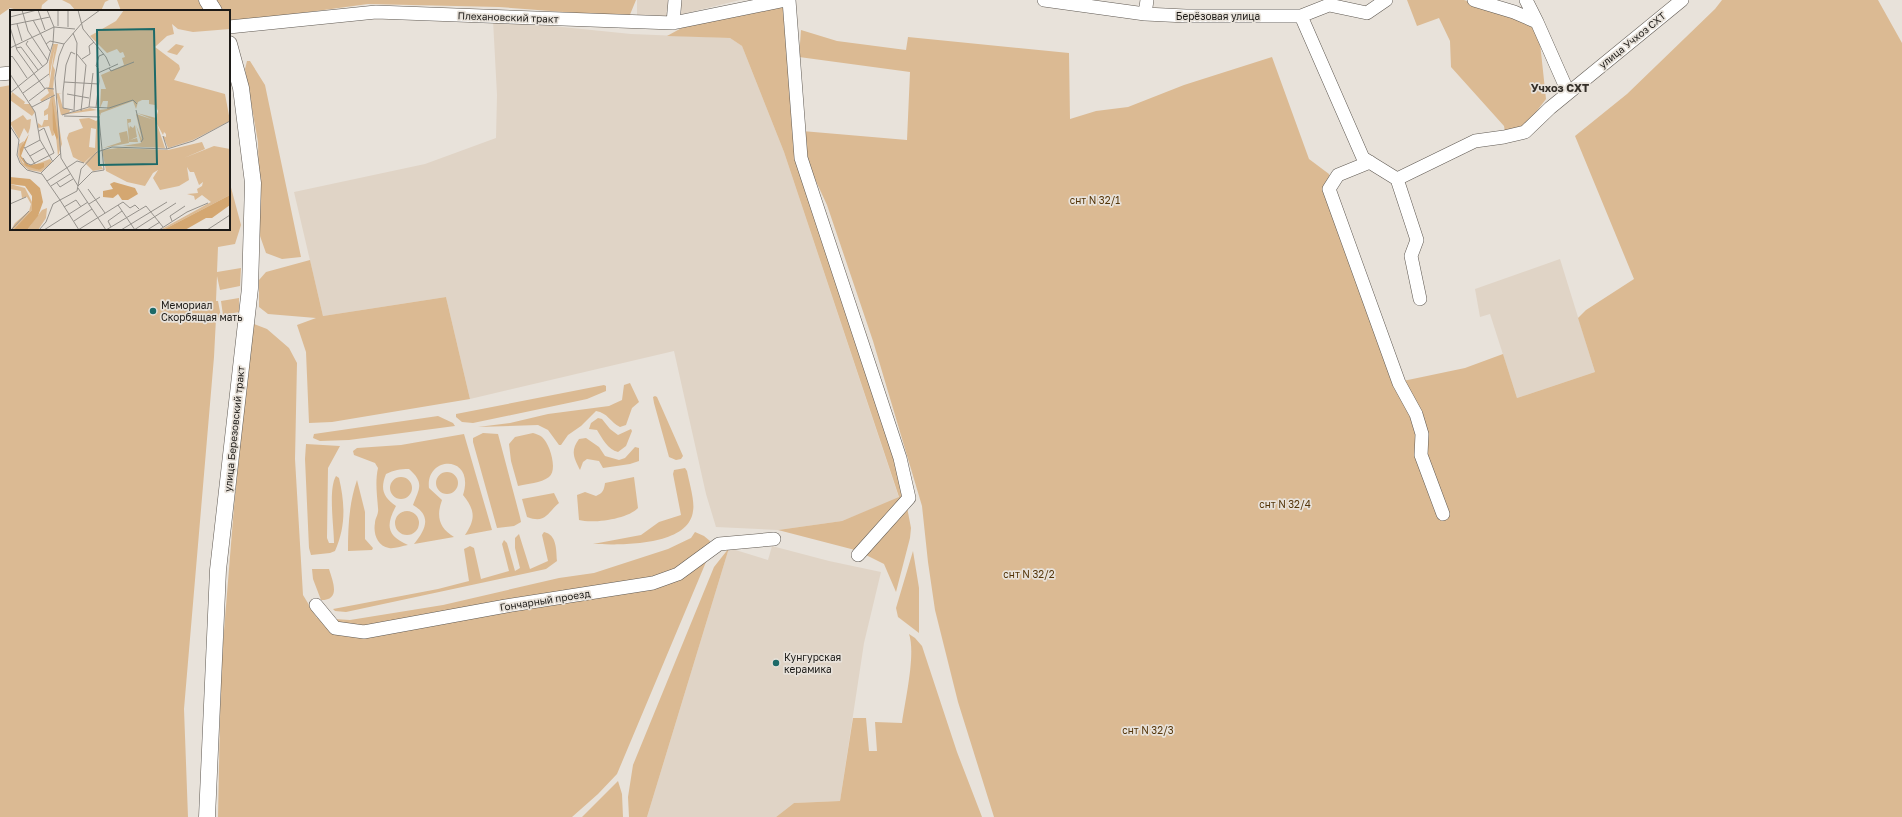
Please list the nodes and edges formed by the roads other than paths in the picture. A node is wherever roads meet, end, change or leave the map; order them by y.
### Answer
1 (207, 0) edge
2 (675, 0) edge
3 (788, 0) edge
4 (1044, 0) edge
5 (1147, 0) edge
6 (1386, 0) edge
7 (1474, 0) edge
8 (1526, 0) edge
9 (1682, 0) edge
10 (213, 10) edge
11 (1145, 14) junction
12 (1301, 16) junction
13 (1537, 22) junction
14 (673, 23) junction
15 (230, 27) edge
16 (230, 47) edge
17 (10, 73) edge
18 (0, 74) edge
19 (1568, 92) junction
20 (1370, 162) junction
21 (1397, 179) junction
22 (1420, 299) dead end
23 (1443, 514) dead end
24 (774, 539) dead end
25 (858, 555) dead end
26 (316, 605) dead end
27 (206, 817) edge

1 - 10 main road
2 - 14 street
3 - 14 street, Плехановский тракт
3 - 25 street
4 - 11 street, Берёзовая улица
5 - 11 street
6 - 12 street, Берёзовая улица
7 - 13 street
8 - 13 street
9 - 19 street, улица Учхоз СХТ
11 - 12 street, Берёзовая улица
12 - 20 street
13 - 19 street
14 - 15 street, Плехановский тракт
16 - 27 main road, улица Березовский тракт
17 - 18 street
19 - 21 street, улица Учхоз СХТ
20 - 21 street
20 - 23 street
21 - 22 street
24 - 26 street, Гончарный проезд

